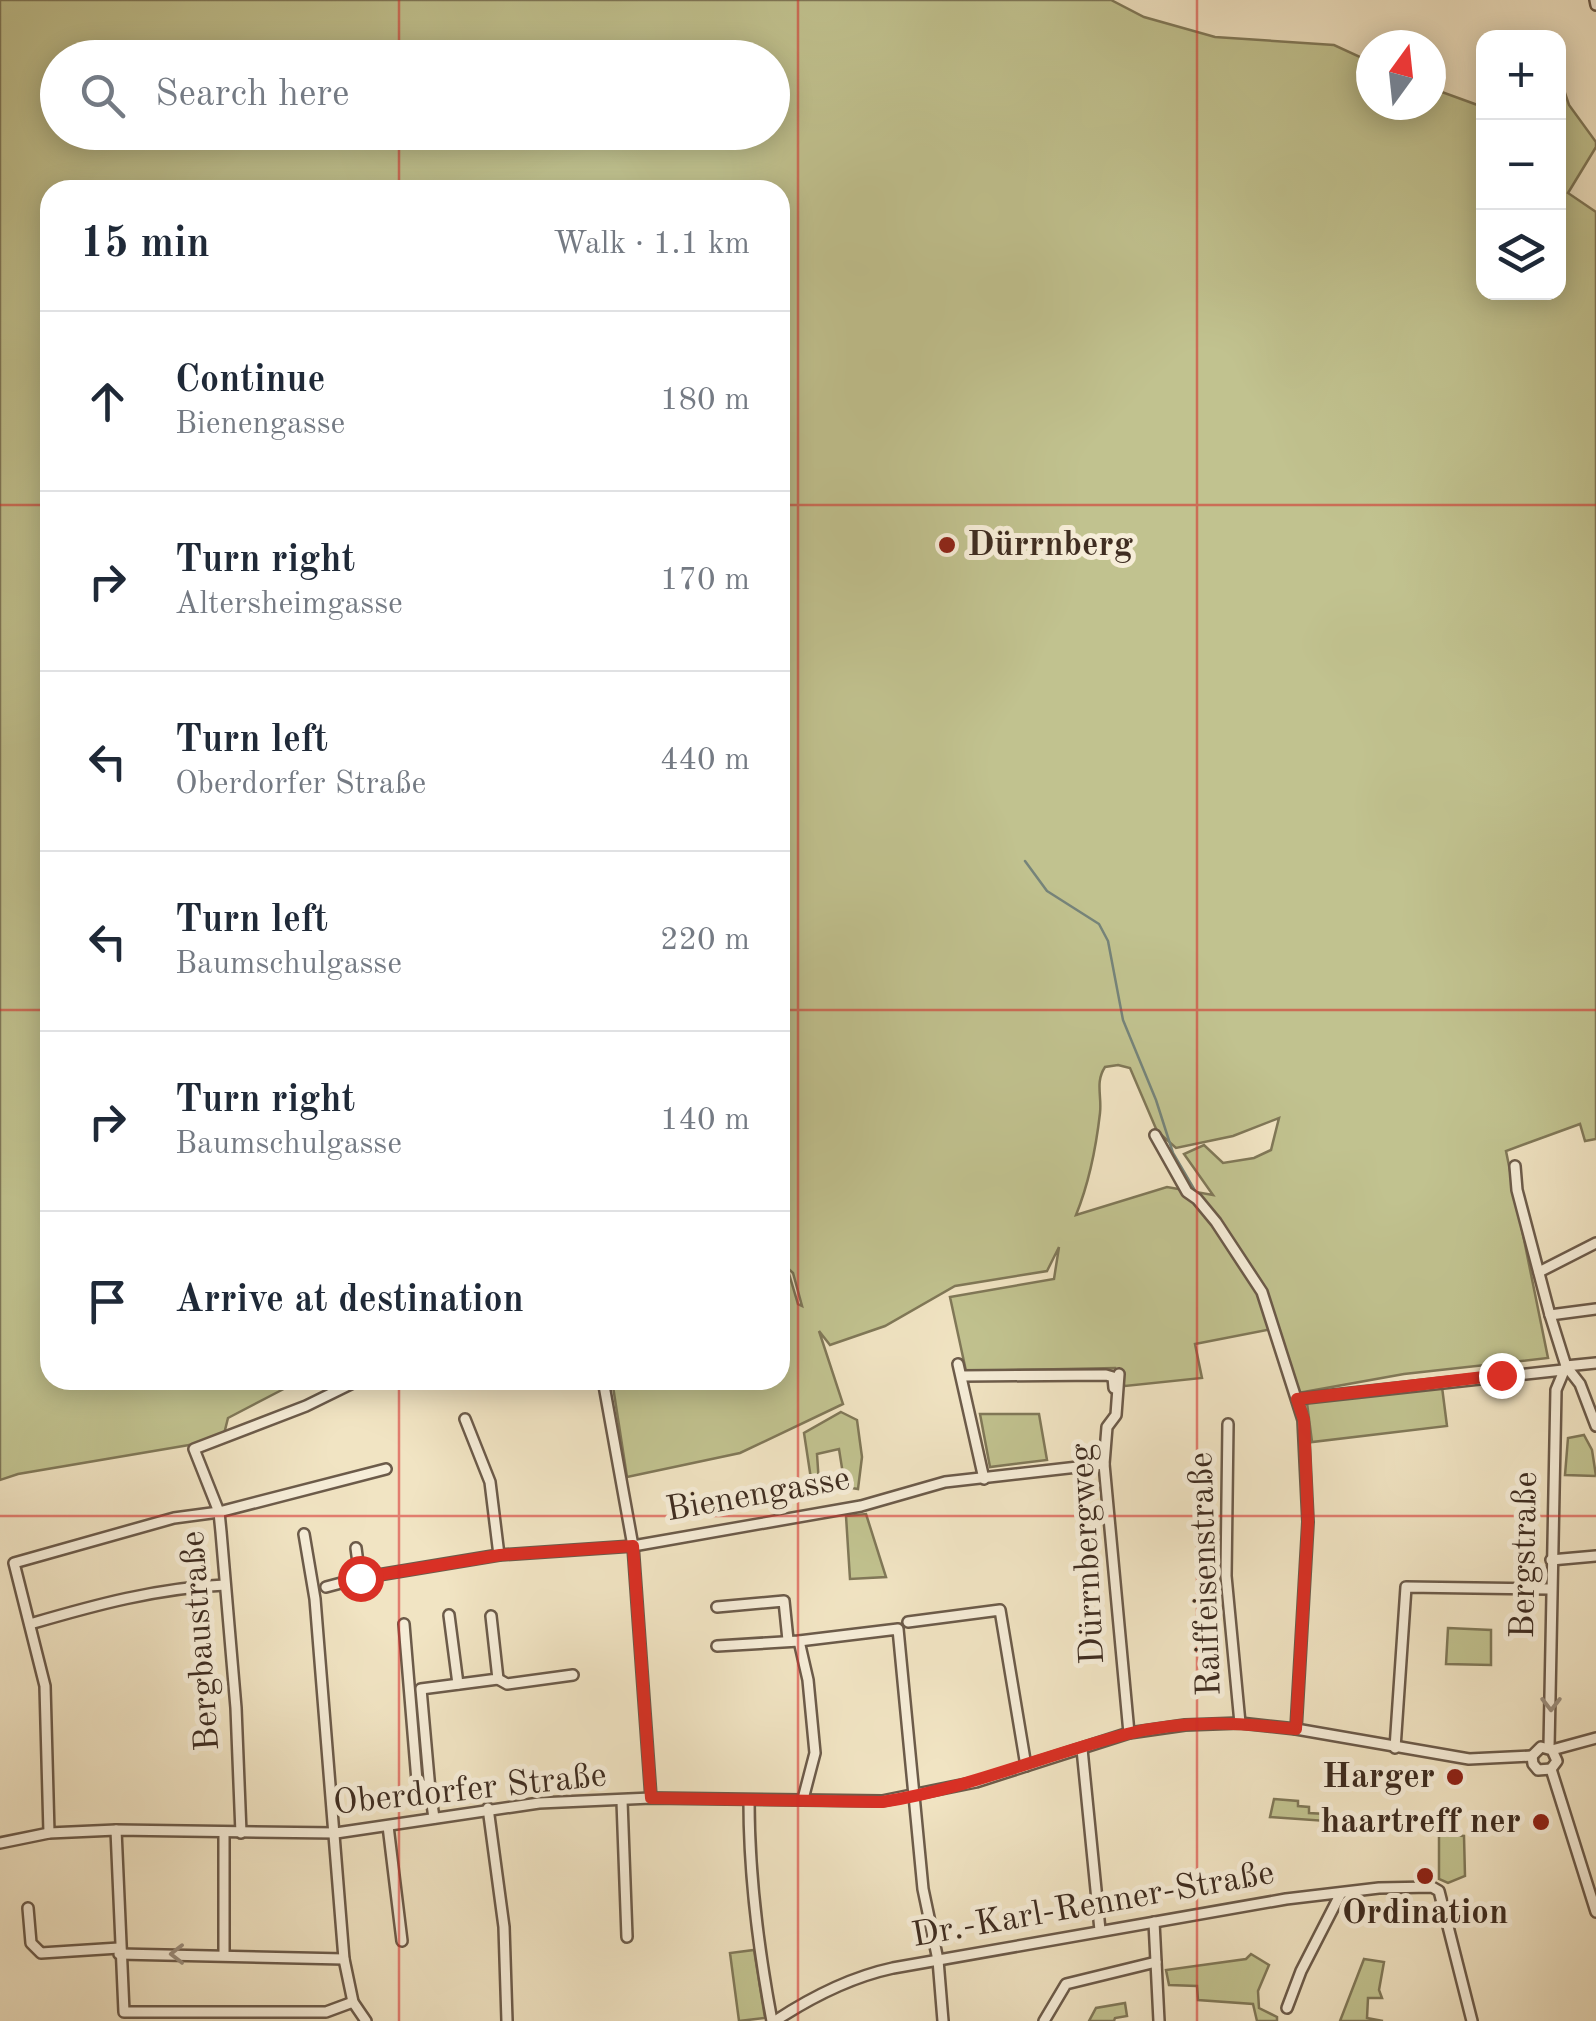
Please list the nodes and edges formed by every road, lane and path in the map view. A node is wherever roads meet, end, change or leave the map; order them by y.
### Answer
1 (1156, 1135) dead end
2 (1516, 1166) dead end
3 (1596, 1243) edge
4 (1540, 1272) junction
5 (1596, 1309) edge
6 (1550, 1315) junction
7 (1596, 1363) edge
8 (958, 1364) dead end
9 (1564, 1368) junction
10 (1119, 1374) dead end
11 (962, 1376) junction
12 (338, 1390) edge
13 (604, 1390) edge
14 (1297, 1399) junction
15 (1117, 1403) junction
16 (464, 1420) dead end
17 (1228, 1424) dead end
18 (1596, 1426) edge
19 (1104, 1464) junction
20 (386, 1469) dead end
21 (984, 1478) junction
22 (218, 1512) junction
23 (304, 1534) dead end
24 (633, 1546) junction
25 (356, 1548) dead end
26 (500, 1555) junction
27 (1596, 1556) edge
28 (1551, 1560) junction
29 (360, 1578) junction
30 (226, 1584) junction
31 (326, 1587) dead end
32 (1551, 1589) junction
33 (717, 1607) dead end
34 (449, 1615) dead end
35 (491, 1616) dead end
36 (908, 1622) dead end
37 (30, 1624) junction
38 (404, 1624) dead end
39 (793, 1641) junction
40 (718, 1646) dead end
41 (574, 1675) dead end
42 (498, 1679) junction
43 (458, 1684) junction
44 (1240, 1723) junction
45 (1296, 1729) junction
46 (1128, 1733) junction
47 (1596, 1738) edge
48 (1395, 1748) junction
49 (1550, 1748) junction
50 (1082, 1749) junction
51 (1532, 1756) junction
52 (1026, 1766) junction
53 (1551, 1769) junction
54 (430, 1790) junction
55 (916, 1797) junction
56 (651, 1798) junction
57 (802, 1800) junction
58 (622, 1801) junction
59 (749, 1801) junction
60 (488, 1808) junction
61 (434, 1818) junction
62 (388, 1826) junction
63 (116, 1830) junction
64 (224, 1832) junction
65 (241, 1833) junction
66 (49, 1834) junction
67 (336, 1834) junction
68 (0, 1843) edge
69 (1591, 1880) edge
70 (1341, 1892) junction
71 (28, 1908) dead end
72 (1596, 1912) edge
73 (1154, 1922) junction
74 (1100, 1930) junction
75 (627, 1938) dead end
76 (402, 1941) dead end
77 (119, 1951) junction
78 (224, 1954) junction
79 (344, 1959) junction
80 (938, 1960) junction
81 (1156, 1962) junction
82 (352, 2002) junction
83 (1287, 2008) dead end
84 (366, 2021) edge
85 (507, 2021) edge
86 (773, 2021) edge
87 (944, 2021) edge
88 (1044, 2021) edge
89 (1159, 2021) edge
90 (1472, 2021) edge

1 - 14 street
2 - 4 street
3 - 4 street
4 - 6 street
5 - 6 street
6 - 9 street
7 - 9 street
8 - 11 street
9 - 14 street
9 - 18 street
9 - 28 street, Bergstraße
10 - 15 street, Dürrnbergweg
11 - 15 street
11 - 21 street
12 - 22 street, Bergbaustraße
13 - 24 street
14 - 45 street
15 - 19 street, Dürrnbergweg
16 - 26 street
17 - 44 street, Raiffeisenstraße
19 - 21 street, Bienengasse
19 - 46 street, Dürrnbergweg
20 - 22 street
21 - 24 street, Bienengasse
22 - 30 street, Bergbaustraße
22 - 37 street
23 - 67 street
24 - 26 street, Bienengasse
24 - 56 street
25 - 29 street
26 - 29 street, Bienengasse
27 - 28 street
28 - 32 street, Bergstraße
29 - 31 street, Bienengasse
30 - 37 street
30 - 65 street, Bergbaustraße
32 - 48 street
32 -> 49 street, Bergstraße
33 - 39 street
34 - 43 street
35 - 42 street
36 - 52 street
37 - 66 street
38 - 54 street
39 - 40 street
39 - 55 street
39 - 57 street
41 - 42 street
42 - 43 street
43 - 54 street
44 - 45 street, Oberdorfer Straße
44 - 46 street, Oberdorfer Straße
45 - 48 street, Oberdorfer Straße
46 - 50 street, Oberdorfer Straße
47 - 49 street
48 - 51 street, Oberdorfer Straße
49 - 51 street
49 - 53 street
50 - 52 street, Oberdorfer Straße
50 - 74 street
51 - 53 street
52 - 55 street, Oberdorfer Straße
53 - 69 street
54 - 61 street
55 - 57 street, Oberdorfer Straße
55 - 80 street
56 - 58 street, Oberdorfer Straße
56 - 59 street, Oberdorfer Straße
57 - 59 street, Oberdorfer Straße
58 - 60 street, Oberdorfer Straße
58 - 75 street
59 - 86 street
60 - 61 street, Oberdorfer Straße
60 - 85 street
61 - 62 street, Oberdorfer Straße
62 - 67 street, Oberdorfer Straße
62 - 76 street
63 - 64 street, Oberdorfer Straße
63 - 66 street, Oberdorfer Straße
63 - 77 street
64 - 65 street, Oberdorfer Straße
64 - 78 street
65 - 67 street, Oberdorfer Straße
66 - 68 street, Oberdorfer Straße
67 - 79 street
69 - 72 street
70 - 73 street, Dr.-Karl-Renner-Straße
70 - 83 street
70 - 90 street, Dr.-Karl-Renner-Straße
71 - 77 street
73 - 74 street, Dr.-Karl-Renner-Straße
73 - 81 street
74 - 80 street, Dr.-Karl-Renner-Straße
78 -> 77 street
77 - 82 street
78 - 79 street
79 - 82 street
80 - 86 street, Dr.-Karl-Renner-Straße
80 - 87 street
81 - 88 street
81 - 89 street
82 - 84 street

